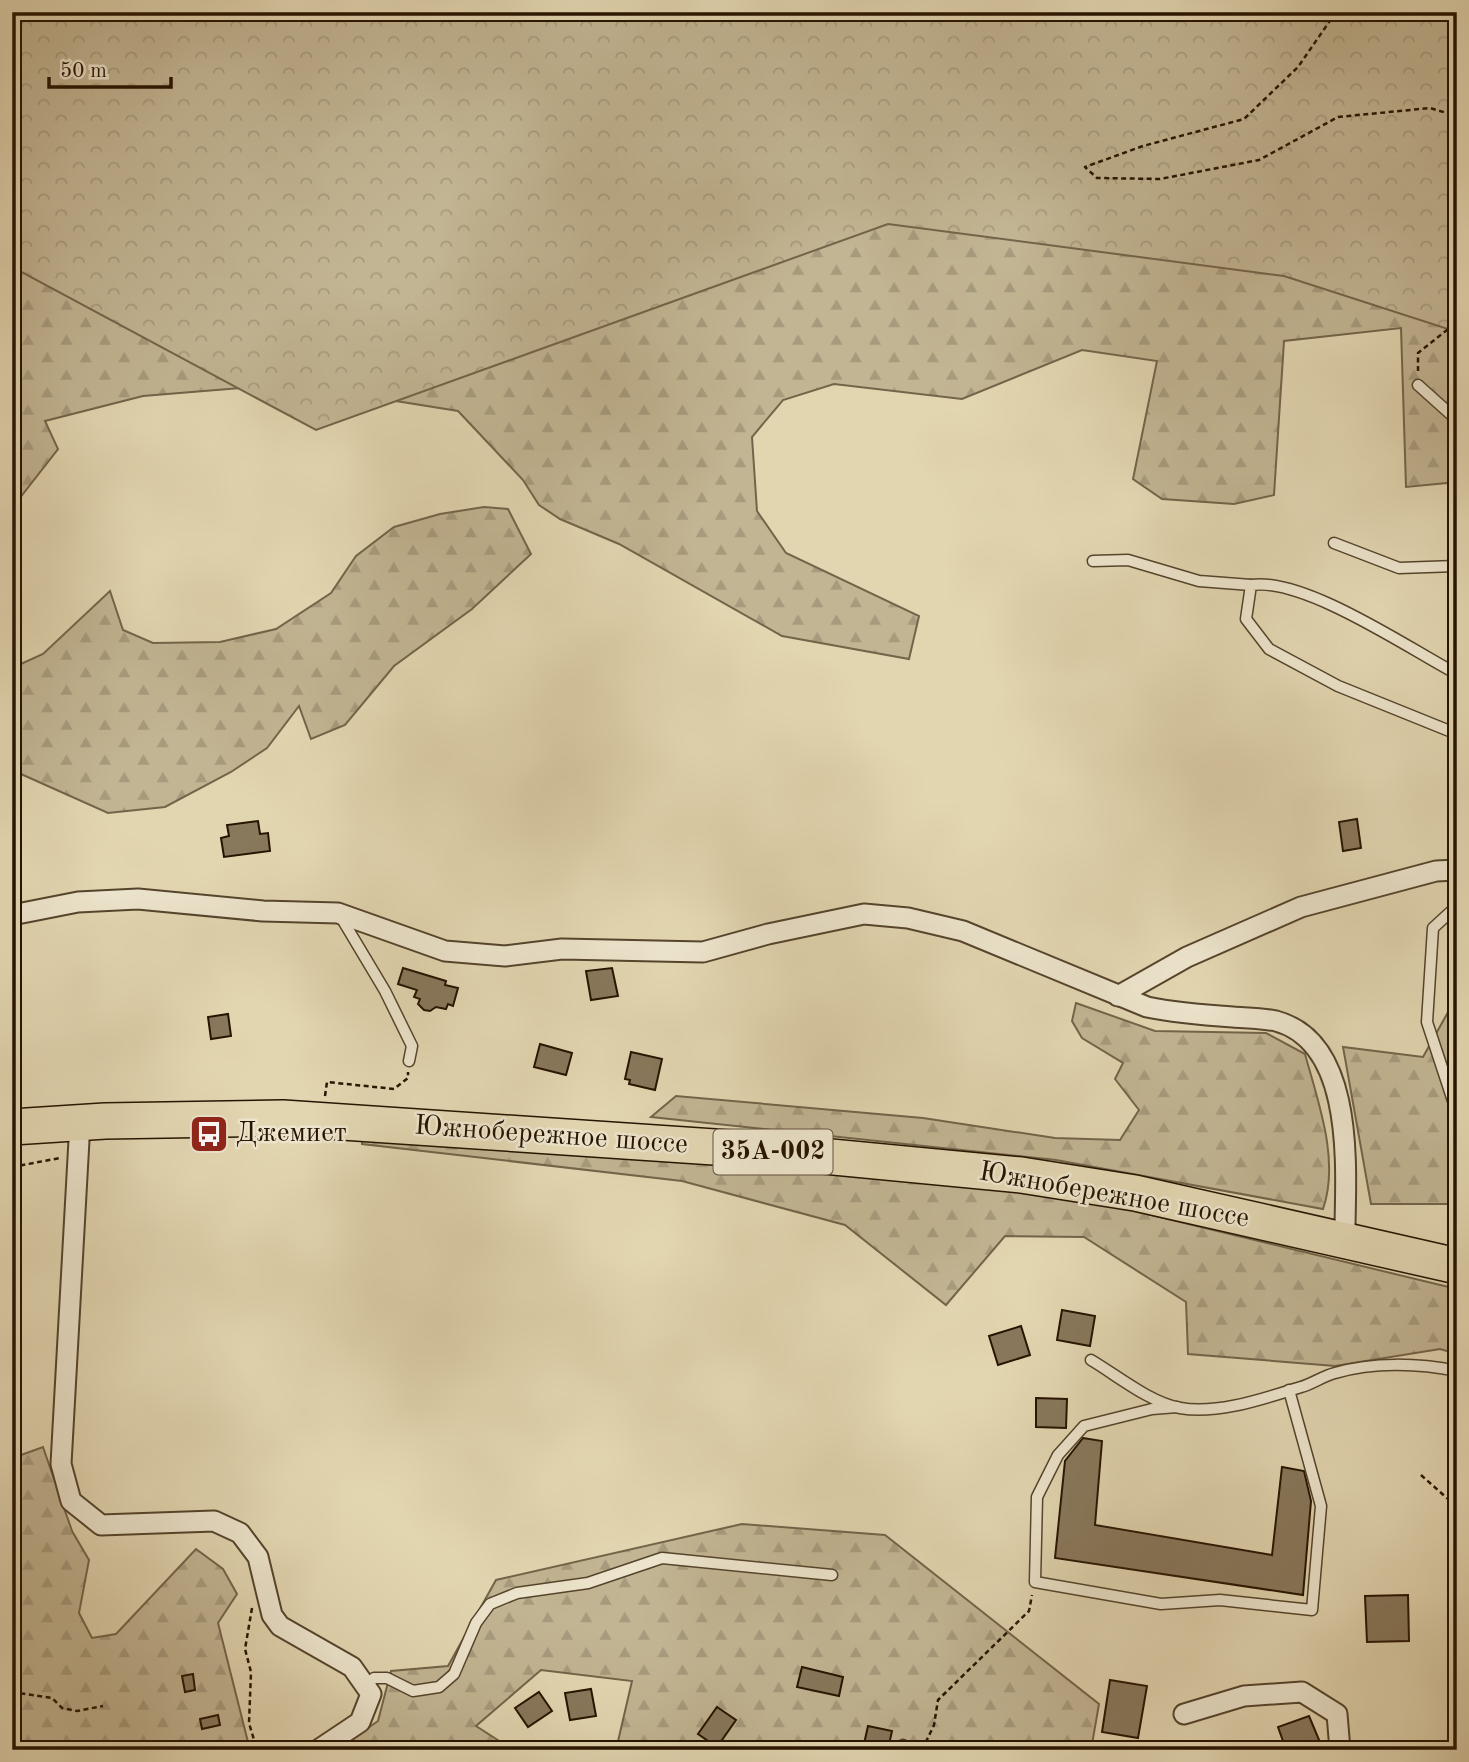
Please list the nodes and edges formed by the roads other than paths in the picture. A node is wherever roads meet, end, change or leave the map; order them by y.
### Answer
1 (1419, 385) road end
2 (1457, 420) edge
3 (1334, 543) dead end
4 (1093, 561) dead end
5 (1456, 563) edge
6 (1251, 585) junction
7 (1457, 674) edge
8 (1457, 734) edge
9 (1457, 870) edge
10 (1457, 906) edge
11 (338, 913) junction
12 (12, 915) edge
13 (1118, 996) junction
14 (409, 1061) road end
15 (141, 1106) junction
16 (1456, 1110) edge
17 (24, 1119) edge
18 (85, 1128) junction
19 (1345, 1226) junction
20 (1457, 1251) edge
21 (1457, 1266) edge
22 (1091, 1360) dead end
23 (1457, 1371) edge
24 (1289, 1390) junction
25 (1177, 1408) junction
26 (832, 1575) dead end
27 (365, 1686) junction
28 (1184, 1714) dead end
29 (318, 1750) edge
30 (1340, 1750) edge

1 - 2 lane
3 - 5 lane
4 - 6 lane
6 - 7 lane
6 - 8 lane
9 - 13 street
10 - 16 lane
11 - 12 street
11 - 13 street
11 - 14 lane
13 - 19 street
15 - 17 highway, Южнобережное шоссе / 35А-002
15 - 18 highway
15 - 19 highway, Южнобережное шоссе / 35А-002
17 - 18 highway, Южнобережное шоссе / 35А-002
18 - 21 highway, Южнобережное шоссе / 35А-002
18 - 27 street
19 - 20 highway, Южнобережное шоссе / 35А-002
22 - 25 lane
23 - 24 lane
24 - 25 lane
24 - 25 lane
26 - 27 lane
27 - 29 street
28 - 30 street

